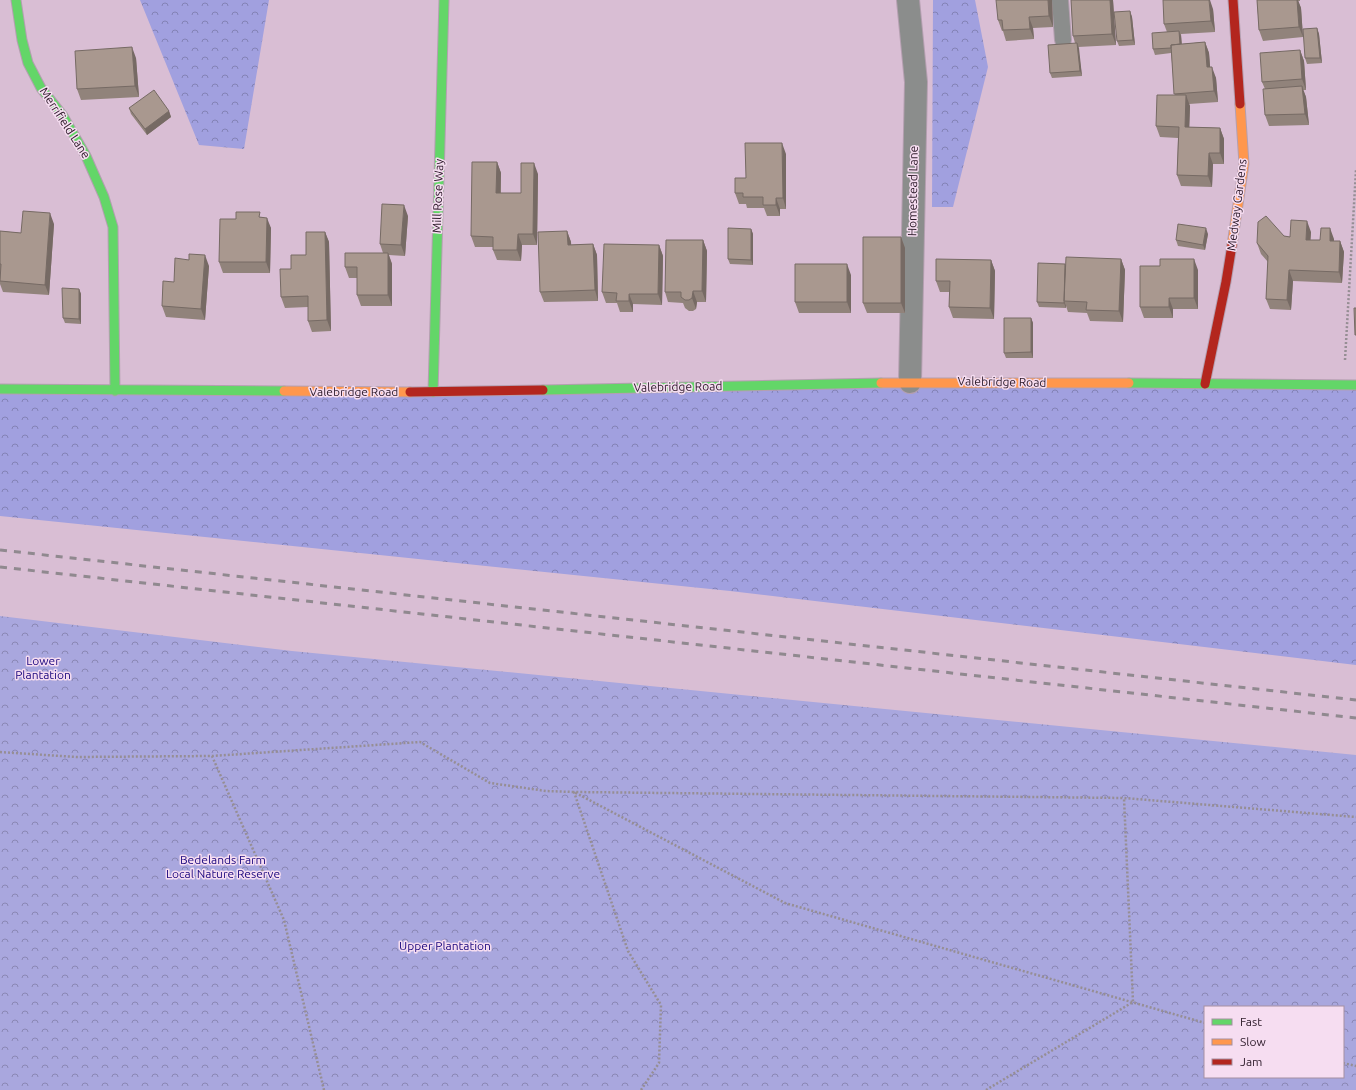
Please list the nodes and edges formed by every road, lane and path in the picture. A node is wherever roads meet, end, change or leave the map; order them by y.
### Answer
1 (16, 0) edge
2 (444, 0) edge
3 (908, 0) edge
4 (1060, 0) edge
5 (1233, 0) edge
6 (1063, 40) dead end
7 (1356, 170) edge
8 (910, 382) junction
9 (1204, 384) junction
10 (1345, 385) junction
11 (1356, 385) edge
12 (0, 389) edge
13 (115, 391) junction
14 (433, 392) junction
15 (0, 752) edge
16 (212, 756) junction
17 (574, 792) junction
18 (1124, 798) junction
19 (1356, 817) edge
20 (1133, 1002) junction
21 (1204, 1024) edge
22 (1344, 1062) edge
23 (1356, 1066) edge
24 (324, 1090) edge
25 (641, 1090) edge
26 (986, 1090) edge

1 - 13 street, Merrifield Lane
2 - 14 street, Mill Rose Way
3 - 8 street, Homestead Lane
4 - 6 lane
5 - 9 street, Medway Gardens
7 - 10 path
8 - 9 street, Valebridge Road
8 - 14 street, Valebridge Road
9 - 10 street, Valebridge Road
10 - 11 street, Valebridge Road
12 - 13 street, Valebridge Road
13 - 14 street, Valebridge Road
15 - 16 path
16 - 17 path
16 - 24 path
17 - 18 path
17 - 20 path
17 - 25 path
18 - 19 path
18 - 20 path
20 - 21 path
20 - 26 path
22 - 23 path

